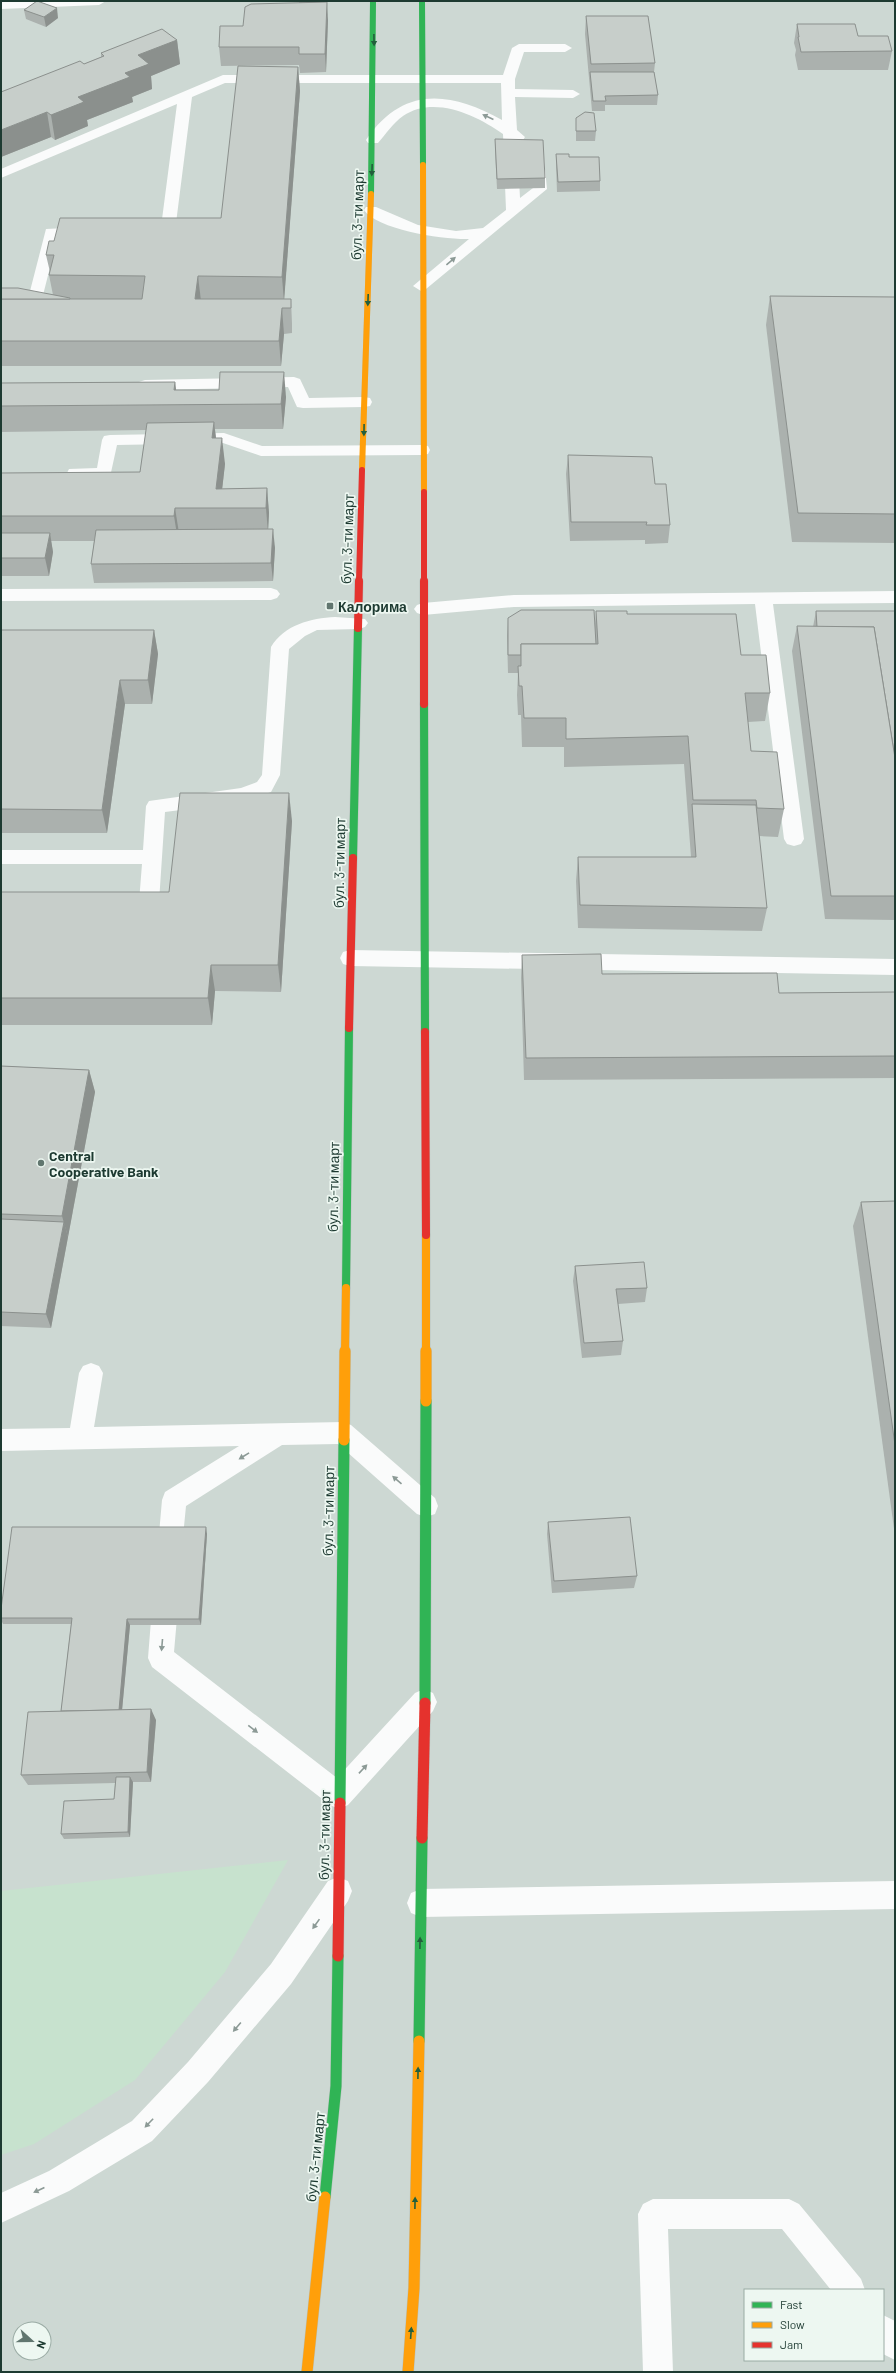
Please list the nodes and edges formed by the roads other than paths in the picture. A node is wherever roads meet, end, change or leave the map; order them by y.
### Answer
1 (100, 1) edge
2 (373, 1) edge
3 (422, 1) edge
4 (1, 5) edge
5 (565, 48) dead end
6 (374, 79) junction
7 (421, 79) junction
8 (508, 86) junction
9 (573, 94) dead end
10 (185, 95) junction
11 (421, 104) junction
12 (510, 132) junction
13 (373, 140) junction
14 (1, 174) edge
15 (371, 210) junction
16 (513, 211) junction
17 (422, 230) junction
18 (98, 231) edge
19 (137, 231) edge
20 (487, 232) junction
21 (421, 286) junction
22 (1, 300) edge
23 (128, 385) edge
24 (364, 402) junction
25 (364, 450) junction
26 (422, 450) junction
27 (56, 473) edge
28 (271, 594) dead end
29 (1, 595) edge
30 (895, 597) edge
31 (763, 598) junction
32 (423, 609) junction
33 (359, 623) junction
34 (794, 838) dead end
35 (1, 856) edge
36 (152, 857) junction
37 (149, 902) edge
38 (350, 958) junction
39 (424, 960) junction
40 (895, 967) edge
41 (91, 1373) dead end
42 (343, 1433) junction
43 (277, 1435) junction
44 (80, 1439) junction
45 (1, 1440) edge
46 (426, 1506) junction
47 (424, 1702) junction
48 (339, 1796) junction
49 (338, 1891) junction
50 (895, 1895) edge
51 (421, 1903) junction
52 (1, 2208) edge
53 (849, 2289) edge
54 (884, 2331) edge
55 (895, 2345) edge
56 (307, 2372) edge
57 (408, 2372) edge
58 (658, 2372) edge

1 - 4 street
2 -> 6 main road, бул. 3-ти март
3 - 7 main road
5 - 8 street
6 - 7 street
6 - 10 street
6 - 13 main road, бул. 3-ти март
7 - 8 street
7 - 11 main road
8 - 9 street
8 - 12 street
10 - 14 street
10 - 19 street
12 -> 11 street
11 - 13 street
11 - 17 main road
12 - 16 street
12 - 16 street
13 -> 15 main road, бул. 3-ти март
15 - 17 street
15 -> 24 main road, бул. 3-ти март
16 - 20 street
17 - 20 street
17 - 21 main road
18 - 22 street
21 -> 20 street
21 - 26 main road
23 - 24 street
24 -> 25 main road, бул. 3-ти март
25 - 26 street
25 - 27 street
25 - 33 main road, бул. 3-ти март
26 - 32 main road
28 - 29 street
30 - 31 street
31 - 32 street
31 - 34 street
32 - 39 main road
33 - 36 street
33 - 38 main road, бул. 3-ти март
35 - 36 street
36 - 37 street
38 - 39 street
38 - 42 main road, бул. 3-ти март
39 - 40 street
39 - 46 main road
41 - 44 street
42 - 43 street
46 -> 42 street
42 - 48 main road, бул. 3-ти март
43 - 44 street
43 -> 48 street
44 - 45 street
46 - 47 main road
48 -> 47 street
47 - 51 main road
48 - 49 main road, бул. 3-ти март
49 -> 52 street
49 - 56 main road, бул. 3-ти март
50 - 51 street
57 -> 51 main road
53 - 58 street
54 - 55 street

